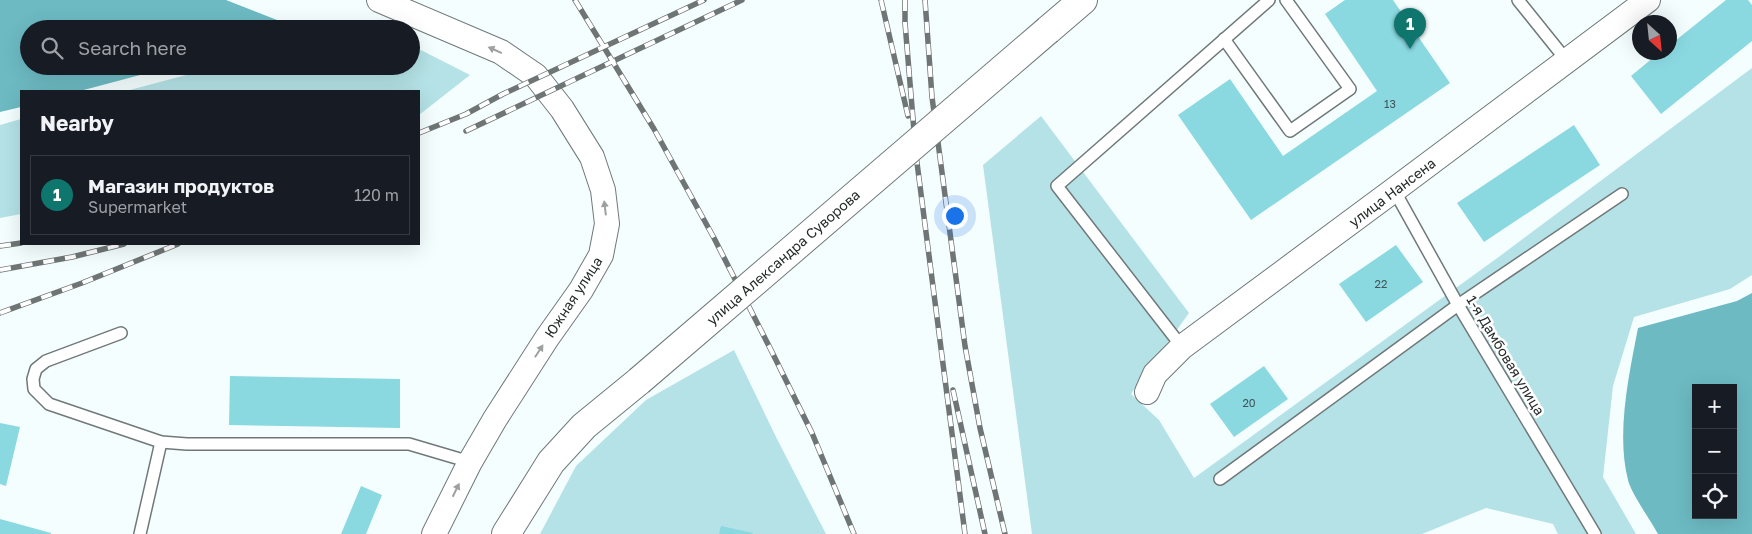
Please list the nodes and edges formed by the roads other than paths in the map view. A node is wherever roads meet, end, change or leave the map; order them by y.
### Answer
1 (379, 0) edge
2 (1082, 0) edge
3 (1269, 0) edge
4 (1286, 0) edge
5 (1518, 0) edge
6 (1648, 0) edge
7 (1224, 39) junction
8 (1567, 61) junction
9 (1394, 190) junction
10 (1622, 194) dead end
11 (1458, 305) junction
12 (120, 332) dead end
13 (1182, 346) junction
14 (1147, 392) dead end
15 (162, 442) junction
16 (470, 462) junction
17 (1220, 479) dead end
18 (140, 534) edge
19 (434, 534) edge
20 (506, 534) edge
21 (1595, 534) edge

16 -> 1 street, Южная улица
2 - 20 main road, улица Александра Суворова, bridge
3 - 7 lane
4 - 7 lane
5 - 8 lane
6 - 8 street, улица Нансена
7 - 13 lane
8 - 9 street, улица Нансена
9 - 11 lane, 1-я Дамбовая улица
9 - 13 street, улица Нансена
10 - 11 lane
11 - 17 lane
11 - 21 lane, 1-я Дамбовая улица
12 - 15 lane
13 - 14 street, улица Нансена
15 - 16 lane
15 - 18 lane
19 -> 16 street, Южная улица

